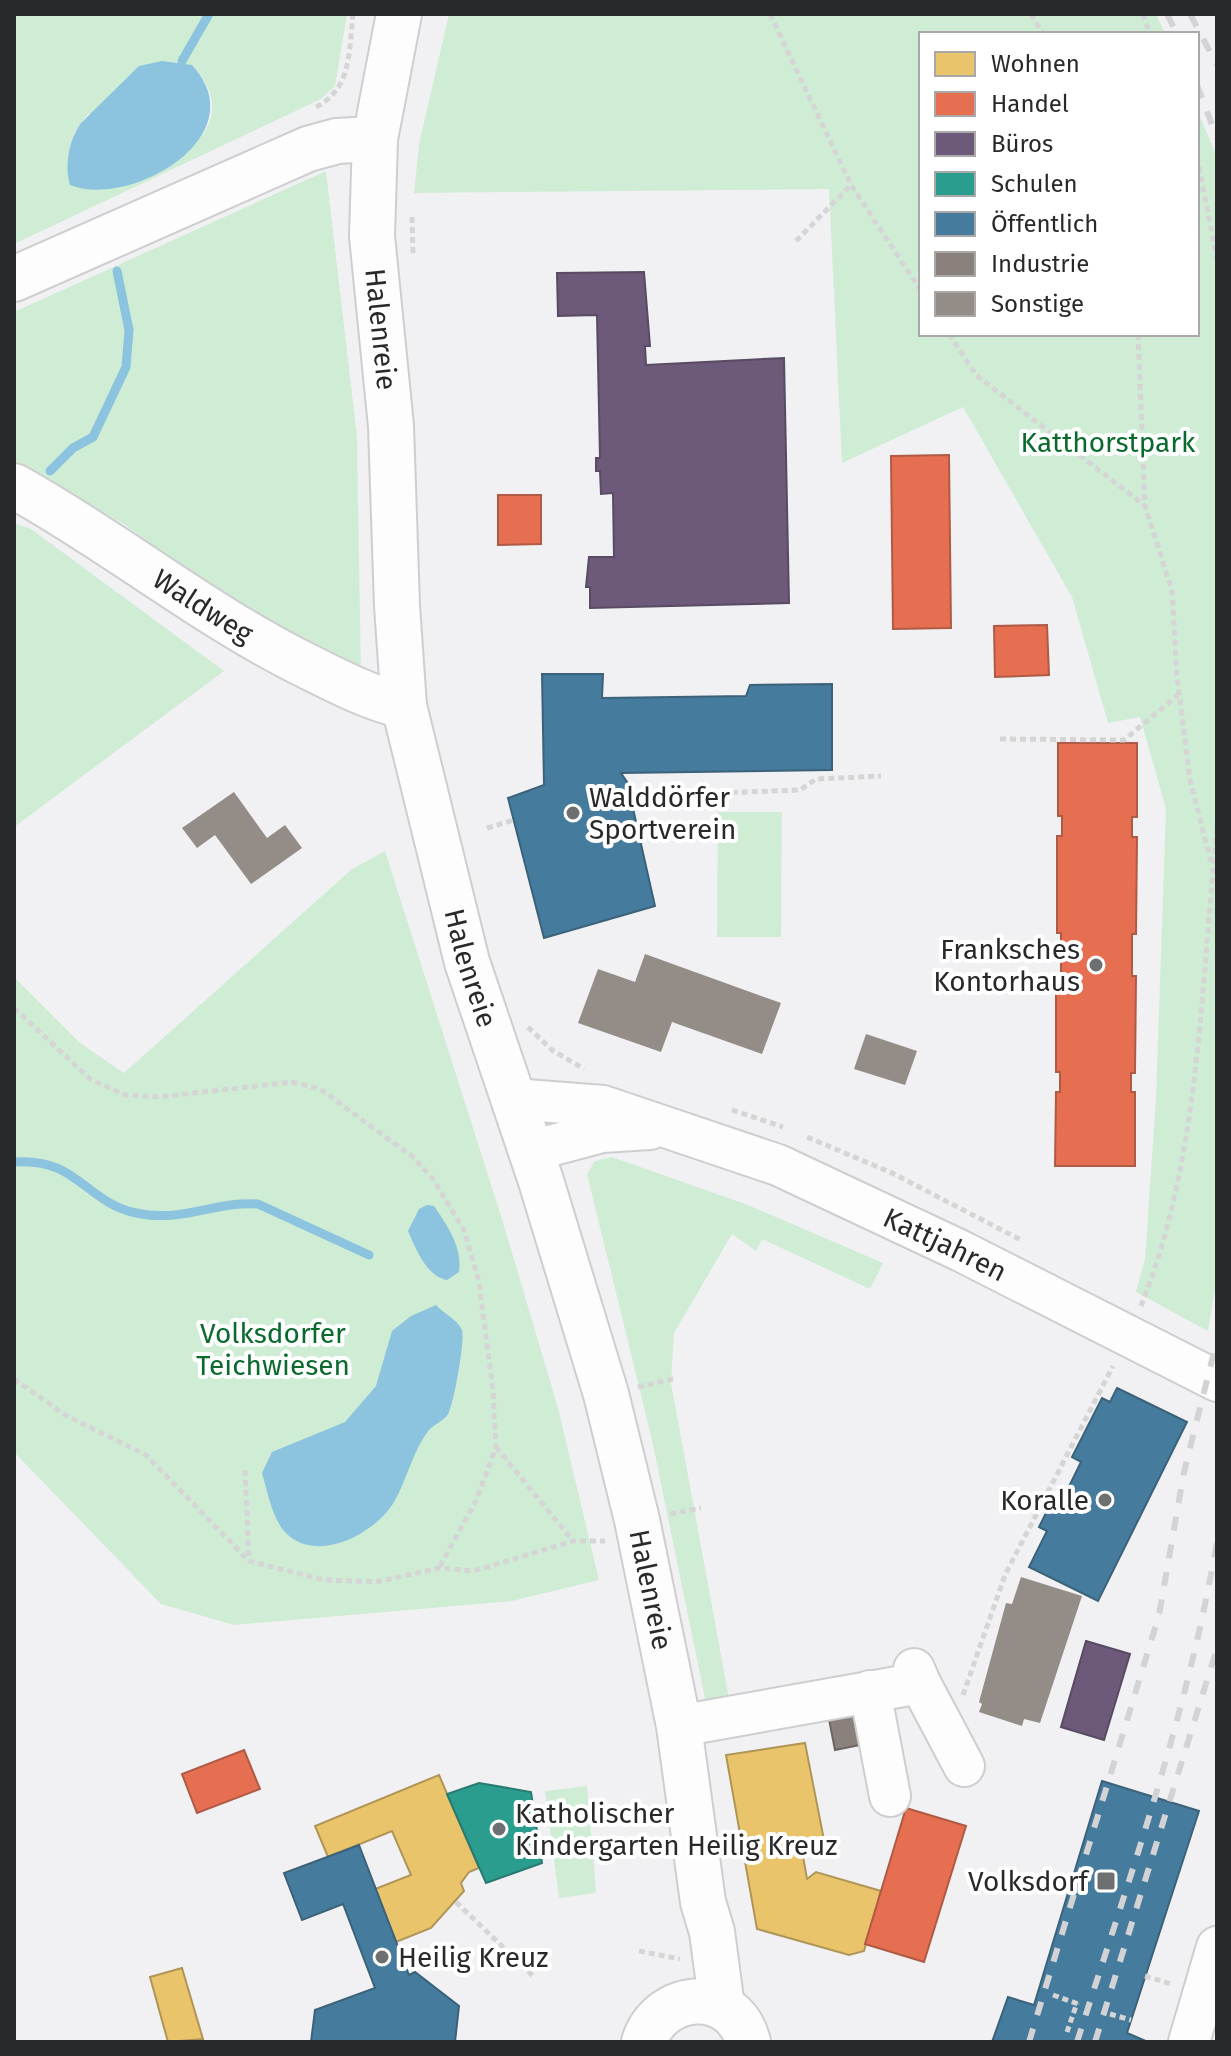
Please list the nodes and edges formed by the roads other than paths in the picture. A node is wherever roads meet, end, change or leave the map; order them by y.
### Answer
1 (399, 14) edge
2 (375, 139) junction
3 (14, 279) edge
4 (14, 486) edge
5 (404, 706) junction
6 (513, 1099) junction
7 (666, 1128) junction
8 (531, 1151) junction
9 (1217, 1381) edge
10 (870, 1691) junction
11 (679, 1726) junction
12 (956, 1751) road end
13 (890, 1796) dead end
14 (1217, 1947) edge
15 (699, 1990) junction
16 (1196, 2040) edge
17 (644, 2042) edge
18 (748, 2042) edge

1 - 2 main road, Halenreie
2 - 3 main road
2 - 5 main road, Halenreie
4 - 5 main road, Waldweg
5 - 6 main road, Halenreie
6 - 7 street, Kattjahren
6 - 8 main road, Halenreie
7 - 8 street, Kattjahren
7 - 9 street, Kattjahren
8 - 11 main road, Halenreie
10 - 11 street
10 - 12 street
10 - 13 street
11 - 15 main road, Halenreie
14 - 16 street
15 - 17 main road
15 - 18 main road

